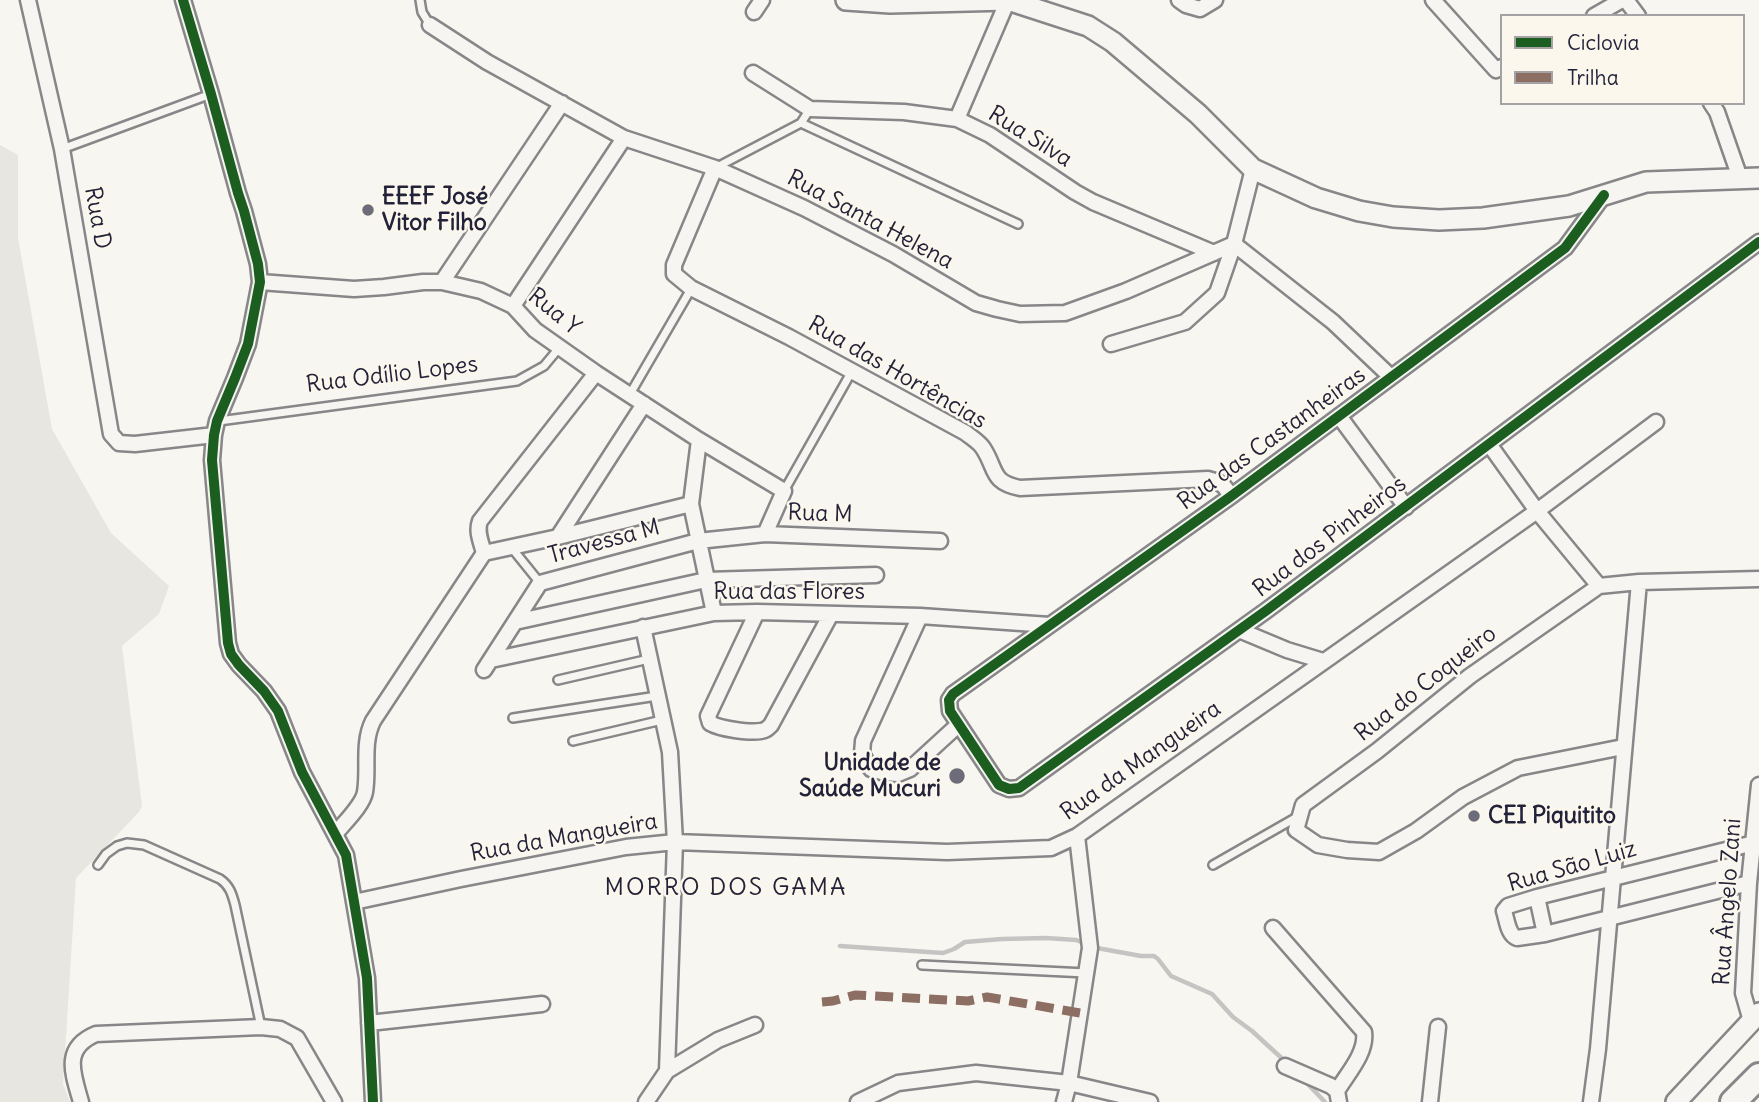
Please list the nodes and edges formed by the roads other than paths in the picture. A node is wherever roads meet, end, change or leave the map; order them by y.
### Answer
1 (28, 0) edge
2 (183, 0) edge
3 (420, 0) edge
4 (846, 0) edge
5 (964, 0) edge
6 (1008, 0) edge
7 (1179, 0) edge
8 (1215, 0) edge
9 (1433, 0) edge
10 (1624, 0) edge
11 (1598, 14) edge
12 (1636, 14) edge
13 (429, 25) joint
14 (1500, 68) edge
15 (753, 73) dead end
16 (211, 94) junction
17 (562, 103) junction
18 (1712, 105) edge
19 (810, 109) junction
20 (957, 119) junction
21 (801, 123) junction
22 (624, 138) junction
23 (62, 149) junction
24 (715, 168) junction
25 (1253, 169) junction
26 (1750, 178) edge
27 (1604, 195) junction
28 (1018, 224) dead end
29 (1759, 242) edge
30 (1234, 244) junction
31 (1214, 253) junction
32 (260, 282) junction
33 (442, 282) junction
34 (691, 288) junction
35 (513, 306) junction
36 (1111, 344) dead end
37 (559, 347) junction
38 (852, 371) junction
39 (596, 373) junction
40 (1391, 377) junction
41 (630, 394) junction
42 (643, 404) junction
43 (1339, 416) junction
44 (1656, 422) dead end
45 (216, 428) junction
46 (699, 440) junction
47 (119, 443) joint
48 (1489, 444) junction
49 (784, 491) junction
50 (1230, 497) junction
51 (691, 505) junction
52 (1406, 506) junction
53 (1537, 511) junction
54 (765, 534) junction
55 (558, 537) junction
56 (698, 541) junction
57 (940, 541) dead end
58 (511, 547) junction
59 (484, 552) junction
60 (876, 575) dead end
61 (1759, 579) edge
62 (706, 580) junction
63 (1639, 582) junction
64 (540, 583) junction
65 (1599, 586) junction
66 (757, 612) junction
67 (714, 613) junction
68 (831, 614) junction
69 (920, 616) junction
70 (515, 622) junction
71 (1051, 625) junction
72 (643, 627) junction
73 (1239, 630) junction
74 (650, 659) junction
75 (1323, 661) junction
76 (487, 665) joint
77 (558, 680) dead end
78 (658, 696) junction
79 (949, 701) joint
80 (513, 718) dead end
81 (662, 720) junction
82 (958, 725) junction
83 (573, 741) dead end
84 (1623, 747) junction
85 (1759, 785) edge
86 (1300, 815) junction
87 (336, 833) junction
88 (1077, 835) junction
89 (675, 842) junction
90 (1754, 843) junction
91 (98, 865) dead end
92 (1213, 865) dead end
93 (1612, 878) junction
94 (1749, 883) junction
95 (1537, 897) junction
96 (354, 902) junction
97 (1609, 917) junction
98 (1273, 928) dead end
99 (1545, 934) junction
100 (922, 965) dead end
101 (1086, 973) junction
102 (542, 1004) dead end
103 (1755, 1017) edge
104 (369, 1023) junction
105 (755, 1026) dead end
106 (261, 1027) junction
107 (1438, 1027) dead end
108 (1285, 1066) dead end
109 (667, 1071) junction
110 (1759, 1076) edge
111 (1069, 1083) junction
112 (1338, 1097) edge
113 (80, 1102) edge
114 (334, 1102) edge
115 (373, 1102) edge
116 (646, 1102) edge
117 (858, 1102) edge
118 (1063, 1102) edge
119 (1150, 1102) edge
120 (1430, 1102) edge
121 (1591, 1102) edge
122 (1676, 1102) edge
123 (1733, 1102) edge

1 - 23 street, Rua D
2 - 16 street
3 - 13 lane
4 - 5 street
5 - 6 street
6 - 20 street
6 - 25 street
7 - 8 street
9 - 14 street
10 - 11 street
10 - 12 street
13 - 17 street, Rua Santa Helena
15 - 19 street
16 - 23 lane
16 - 32 street
17 - 22 street, Rua Santa Helena
17 - 33 street
18 - 26 street
19 - 20 street, Rua Silva
19 - 21 lane
20 - 31 street, Rua Silva
21 - 24 lane
21 - 28 lane
22 - 24 street, Rua Santa Helena
22 - 35 street
23 - 47 street, Rua D
24 - 31 street, Rua Santa Helena
24 - 34 street
25 - 27 street
25 - 30 street
26 - 27 street
27 - 40 street, Rua das Castanheiras
29 - 48 street, Rua dos Pinheiros
30 - 31 street, Rua Santa Helena
30 - 36 street
30 - 40 street
32 - 33 street, Rua Y
32 - 45 street
33 - 35 street, Rua Y
34 - 38 street, Rua das Hortências
34 - 41 lane
35 - 37 street, Rua Y
37 - 39 street, Rua Y
37 - 45 lane, Rua Odílio Lopes
38 - 49 lane
38 - 50 street, Rua das Hortências
39 - 41 street, Rua Y
39 - 59 street
40 - 43 street, Rua das Castanheiras
41 - 42 street, Rua Y
42 - 46 street, Rua Y
42 - 55 street
43 - 50 street, Rua das Castanheiras
43 - 52 street
44 - 53 street, Rua da Mangueira
45 - 47 street, Rua Odílio Lopes
45 - 87 street
46 - 49 street, Rua Y
46 - 51 street
48 - 52 street, Rua dos Pinheiros
48 - 53 street
49 - 54 street
50 - 71 street, Rua das Castanheiras
51 - 55 street
51 - 56 street
52 - 73 street, Rua dos Pinheiros
53 - 65 street
53 - 75 street, Rua da Mangueira
54 - 56 street, Rua M
54 - 57 street, Rua M
55 - 58 street
56 - 62 street
56 - 64 street, Travessa M
58 - 59 street
58 - 64 lane
59 - 87 street
60 - 62 street
61 - 63 street
62 - 67 street
62 - 70 street
63 - 65 street
63 - 84 street
64 - 70 street, Travessa M
65 - 86 street, Rua do Coqueiro
66 - 67 street, Rua das Flores
66 - 68 street, Rua das Flores
66 - 68 street
67 - 72 street, Rua das Flores
68 - 69 street, Rua das Flores
69 - 71 street, Rua das Flores
69 - 82 street
70 - 76 street, Travessa M
71 - 79 street, Rua das Castanheiras
72 - 74 street
72 - 76 street, Rua das Flores
73 - 75 street
73 - 82 street, Rua dos Pinheiros
74 - 77 lane
74 - 78 street
75 - 88 street, Rua da Mangueira
78 - 80 lane
78 - 81 street
79 - 82 street, Rua dos Pinheiros
81 - 83 lane
81 - 89 street
84 - 86 street, Rua do Coqueiro
84 - 93 street
85 - 90 street, Rua Ângelo Zani
86 - 92 lane
87 - 96 street
88 - 89 street, Rua da Mangueira
88 - 101 street
89 - 96 street, Rua da Mangueira
89 - 109 street
90 - 93 street, Rua São Luiz
90 - 94 street, Rua Ângelo Zani
91 - 106 lane
93 - 95 street, Rua São Luiz
93 - 97 street
94 - 97 street, Rua São Luiz
94 - 103 street, Rua Ângelo Zani
95 - 99 street
95 - 99 street, Rua São Luiz
96 - 104 street
97 - 99 street, Rua São Luiz
97 - 121 street
98 - 112 street
100 - 101 lane
101 - 111 street
102 - 104 street
103 - 122 street
104 - 115 street
105 - 109 street
106 - 113 street
106 - 114 street
107 - 120 street
108 - 112 street
109 - 116 street
110 - 123 highway
111 - 117 street
111 - 118 street
111 - 119 street

